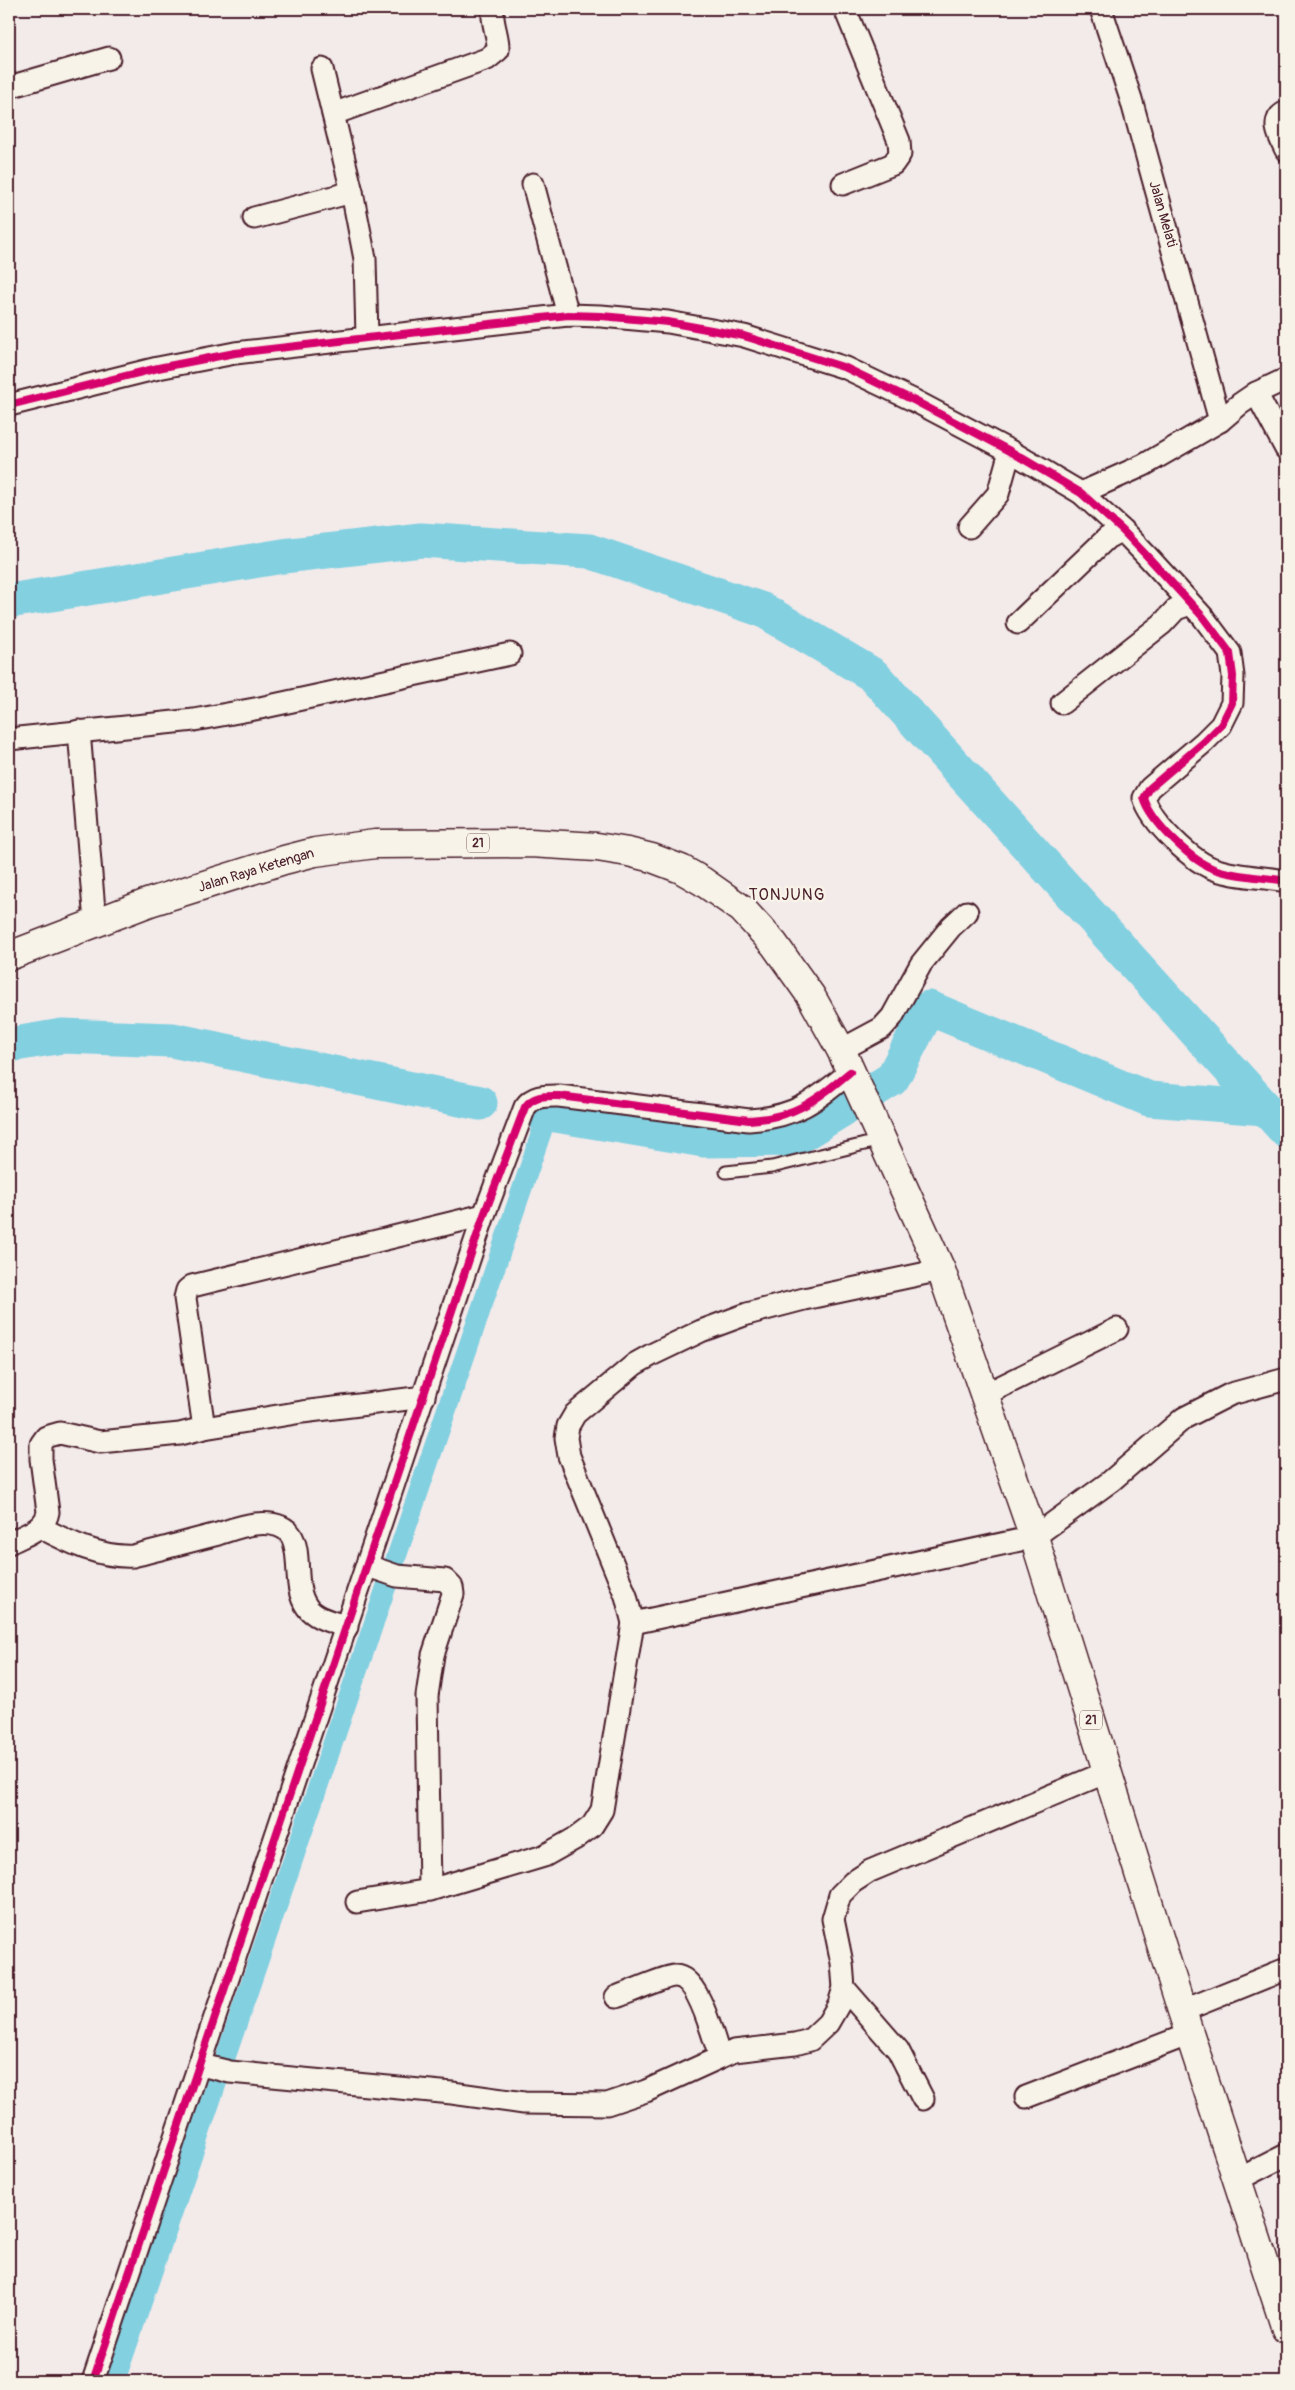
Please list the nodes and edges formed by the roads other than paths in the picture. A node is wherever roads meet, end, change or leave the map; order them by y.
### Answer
1 (493, 9) edge
2 (844, 9) edge
3 (1101, 9) edge
4 (109, 58) dead end
5 (322, 69) dead end
6 (9, 87) edge
7 (1286, 112) edge
8 (333, 114) junction
9 (1286, 150) edge
10 (533, 184) dead end
11 (843, 184) dead end
12 (352, 192) junction
13 (254, 218) dead end
14 (568, 315) junction
15 (367, 337) junction
16 (1286, 379) edge
17 (1256, 393) junction
18 (9, 405) edge
19 (1220, 421) junction
20 (1286, 449) edge
21 (1007, 461) junction
22 (1081, 493) junction
23 (969, 527) dead end
24 (1108, 539) junction
25 (1176, 612) junction
26 (1018, 623) dead end
27 (510, 654) dead end
28 (1062, 703) dead end
29 (79, 731) junction
30 (9, 739) edge
31 (1286, 881) edge
32 (967, 912) dead end
33 (95, 922) junction
34 (9, 956) edge
35 (849, 1068) junction
36 (878, 1129) junction
37 (726, 1172) dead end
38 (484, 1215) junction
39 (941, 1270) junction
40 (1116, 1329) dead end
41 (1286, 1379) edge
42 (986, 1394) junction
43 (424, 1397) junction
44 (204, 1428) junction
45 (40, 1527) junction
46 (1034, 1537) junction
47 (9, 1542) edge
48 (372, 1567) junction
49 (632, 1623) junction
50 (347, 1627) junction
51 (1107, 1772) junction
52 (430, 1890) junction
53 (357, 1902) dead end
54 (1286, 1969) edge
55 (844, 1988) junction
56 (616, 1997) dead end
57 (1186, 2022) junction
58 (720, 2058) junction
59 (205, 2066) junction
60 (1026, 2097) dead end
61 (923, 2099) dead end
62 (1286, 2155) edge
63 (1237, 2180) junction
64 (1286, 2329) edge
65 (93, 2381) edge

1 - 8 street
2 - 11 street
3 - 19 street, Jalan Melati
4 - 6 street
5 - 8 street
7 - 9 street
8 - 12 street
10 - 14 street
12 - 13 street
12 - 15 street
14 - 15 street
14 - 21 street
15 - 18 street
16 - 17 street
17 - 19 street
17 - 20 street
19 - 22 street
21 - 22 street
21 - 23 street
22 - 24 street
24 - 25 street
24 - 26 street
25 - 28 street
25 - 31 street
27 - 29 street
29 - 30 street
29 - 33 street
32 - 35 street
33 - 34 highway, Jalan Raya Ketengan / 21
33 - 35 highway, Jalan Raya Ketengan / 21
35 - 36 highway, 21
35 - 38 street
36 - 37 lane
36 - 39 highway, 21
38 - 43 street
38 - 44 street
39 - 42 highway, 21
39 - 49 street
40 - 42 street
41 - 46 street
42 - 46 highway, 21
43 - 44 street
43 - 48 street
44 - 45 street
45 - 47 street
45 - 50 street
46 - 49 street
46 - 51 highway, 21
48 - 50 street
48 - 52 street
49 - 52 street
50 - 59 street
51 - 55 street
51 - 57 highway, 21
52 - 53 street
54 - 57 street
55 - 58 street
55 - 61 street
56 - 58 street
57 - 60 street
57 - 63 highway, 21
58 - 59 street
59 - 65 street
62 - 63 street
63 - 64 highway, 21

